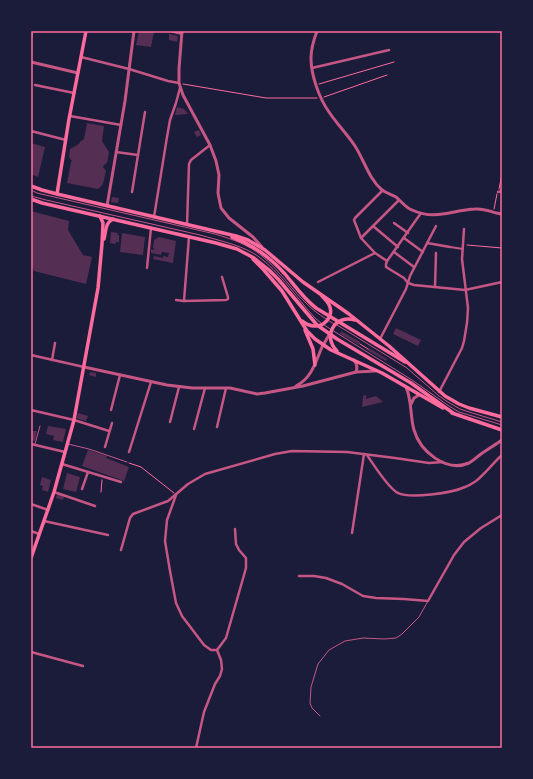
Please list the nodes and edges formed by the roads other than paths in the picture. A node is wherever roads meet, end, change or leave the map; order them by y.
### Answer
1 (32, 31) edge
2 (86, 31) edge
3 (134, 31) edge
4 (171, 31) edge
5 (317, 31) edge
6 (182, 32) edge
7 (31, 38) edge
8 (389, 50) dead end
9 (81, 57) junction
10 (31, 62) edge
11 (312, 68) junction
12 (129, 69) junction
13 (78, 73) junction
14 (179, 83) junction
15 (35, 85) dead end
16 (180, 88) junction
17 (74, 94) junction
18 (145, 112) dead end
19 (70, 116) junction
20 (121, 125) junction
21 (31, 131) edge
22 (66, 140) junction
23 (210, 145) junction
24 (116, 152) junction
25 (138, 155) junction
26 (31, 186) edge
27 (31, 190) edge
28 (383, 190) junction
29 (502, 191) edge
30 (132, 192) dead end
31 (498, 192) dead end
32 (57, 194) junction
33 (31, 196) edge
34 (31, 199) edge
35 (399, 200) junction
36 (107, 206) junction
37 (420, 213) junction
38 (502, 214) edge
39 (100, 216) junction
40 (154, 217) junction
41 (113, 219) junction
42 (394, 223) dead end
43 (187, 224) junction
44 (373, 226) junction
45 (436, 226) dead end
46 (151, 228) junction
47 (464, 229) dead end
48 (218, 232) junction
49 (408, 233) junction
50 (189, 236) junction
51 (360, 238) junction
52 (404, 238) junction
53 (427, 243) junction
54 (102, 244) junction
55 (398, 247) junction
56 (450, 247) joint
57 (463, 249) junction
58 (265, 250) junction
59 (242, 251) junction
60 (394, 252) junction
61 (423, 252) junction
62 (375, 253) junction
63 (436, 253) dead end
64 (387, 261) junction
65 (414, 267) junction
66 (147, 268) dead end
67 (222, 277) dead end
68 (318, 282) dead end
69 (502, 282) edge
70 (408, 283) junction
71 (435, 287) junction
72 (314, 289) junction
73 (465, 290) junction
74 (176, 300) dead end
75 (184, 301) junction
76 (318, 312) junction
77 (314, 319) junction
78 (300, 320) junction
79 (360, 323) junction
80 (345, 328) junction
81 (331, 331) junction
82 (338, 337) junction
83 (380, 339) junction
84 (55, 343) dead end
85 (323, 345) junction
86 (31, 355) edge
87 (346, 356) junction
88 (52, 360) junction
89 (354, 360) junction
90 (315, 365) junction
91 (84, 367) junction
92 (413, 368) junction
93 (376, 371) junction
94 (356, 372) junction
95 (120, 375) junction
96 (151, 382) junction
97 (179, 387) junction
98 (406, 387) junction
99 (205, 388) junction
100 (226, 388) junction
101 (291, 388) junction
102 (439, 392) junction
103 (419, 395) junction
104 (410, 406) junction
105 (31, 410) edge
106 (111, 410) dead end
107 (453, 413) junction
108 (502, 417) edge
109 (74, 420) junction
110 (170, 422) dead end
111 (502, 422) edge
112 (112, 423) dead end
113 (502, 424) edge
114 (40, 426) dead end
115 (218, 427) dead end
116 (194, 430) dead end
117 (502, 430) edge
118 (109, 431) junction
119 (502, 440) edge
120 (31, 444) edge
121 (68, 444) junction
122 (35, 445) junction
123 (105, 447) dead end
124 (66, 452) junction
125 (129, 452) dead end
126 (365, 454) junction
127 (502, 455) edge
128 (127, 462) road end
129 (444, 462) junction
130 (62, 464) junction
131 (88, 472) junction
132 (121, 482) dead end
133 (82, 489) dead end
134 (54, 492) junction
135 (176, 494) junction
136 (31, 504) edge
137 (95, 506) dead end
138 (48, 510) junction
139 (501, 517) edge
140 (44, 521) junction
141 (235, 529) dead end
142 (31, 531) edge
143 (39, 534) junction
144 (352, 534) dead end
145 (108, 535) dead end
146 (120, 550) dead end
147 (32, 552) edge
148 (31, 558) edge
149 (298, 576) dead end
150 (428, 601) junction
151 (217, 650) junction
152 (31, 652) edge
153 (81, 666) dead end
154 (320, 716) dead end
155 (196, 748) edge

1 - 7 street
2 - 9 main road
3 - 12 street
4 - 6 street
5 - 11 street
6 - 14 street
8 - 11 street
9 - 12 street
9 - 13 main road
10 - 13 street
11 - 28 street
12 - 14 street
12 - 20 street
13 - 17 main road
14 - 16 street
15 - 17 street
16 - 23 street
16 - 40 street
17 - 19 main road
18 - 25 street
19 - 20 street
19 - 22 main road
20 - 24 street
21 - 22 street
22 - 32 main road
23 - 43 street
23 - 58 street
24 - 25 street
24 - 36 street
25 - 30 street
26 - 32 main road
27 - 76 lane
28 - 35 street
28 - 51 street
29 - 31 street
32 - 36 main road
33 - 77 lane
34 - 39 main road
35 - 37 street
35 - 44 street
36 - 40 main road
37 - 38 street
37 - 49 street
39 - 41 main road
39 - 54 main road
40 - 43 main road
41 - 46 main road
41 - 54 main road
42 - 49 street
43 - 48 main road
44 - 51 street
44 - 55 street
45 - 53 street
46 - 50 main road
46 - 66 street
47 - 57 street
48 - 58 main road
48 - 76 main road
49 - 52 street
50 - 59 main road
50 - 75 street
51 - 62 street
52 - 55 street
52 - 61 street
53 - 56 street
53 - 61 street
54 - 91 main road
55 - 60 street
56 - 57 street
57 - 73 street
58 - 72 main road
59 - 77 main road
59 - 78 main road
60 - 64 street
60 - 65 street
61 - 65 street
62 - 64 street
62 - 68 street
63 - 71 street
64 - 70 street
65 - 70 street
67 - 75 street
69 - 73 street
70 - 71 street
70 - 83 street
71 - 73 street
72 - 78 main road
72 - 79 main road
73 - 102 street
74 - 75 street
76 - 80 main road
77 - 82 main road
78 - 85 main road
78 - 90 main road
79 - 81 main road
79 - 83 main road
80 - 92 main road
80 - 111 lane
81 - 85 street
81 - 87 main road
82 - 107 main road
82 - 113 lane
83 - 92 main road
84 - 88 street
85 - 87 main road
85 - 90 street
86 - 88 street
87 - 89 main road
88 - 91 street
89 - 93 main road
89 - 94 street
90 - 101 street
91 - 95 street
91 - 109 main road
92 - 102 main road
93 - 94 street
93 - 98 main road
94 - 101 street
95 - 96 street
95 - 106 street
96 - 97 street
96 - 125 street
97 - 99 street
97 - 110 street
98 - 103 main road
98 - 104 street
99 - 100 street
99 - 116 street
100 - 101 street
100 - 115 street
102 - 108 main road
103 - 104 street
103 - 107 main road
104 - 129 street
105 - 109 street
107 - 117 main road
109 - 118 street
109 - 121 main road
112 - 118 street
114 - 122 lane
118 - 123 street
119 - 129 street
120 - 122 street
121 - 124 main road
121 - 128 lane
122 - 124 street
124 - 130 main road
126 - 127 street
126 - 129 street
126 - 135 street
126 - 144 street
130 - 131 street
130 - 134 main road
131 - 132 street
131 - 133 street
134 - 137 street
134 - 138 main road
135 - 146 street
135 - 151 street
136 - 138 street
138 - 140 main road
139 - 150 street
140 - 143 main road
140 - 145 street
141 - 151 street
142 - 143 street
143 - 147 main road
147 - 148 main road
149 - 150 street
150 - 154 lane
151 - 155 street
152 - 153 street

